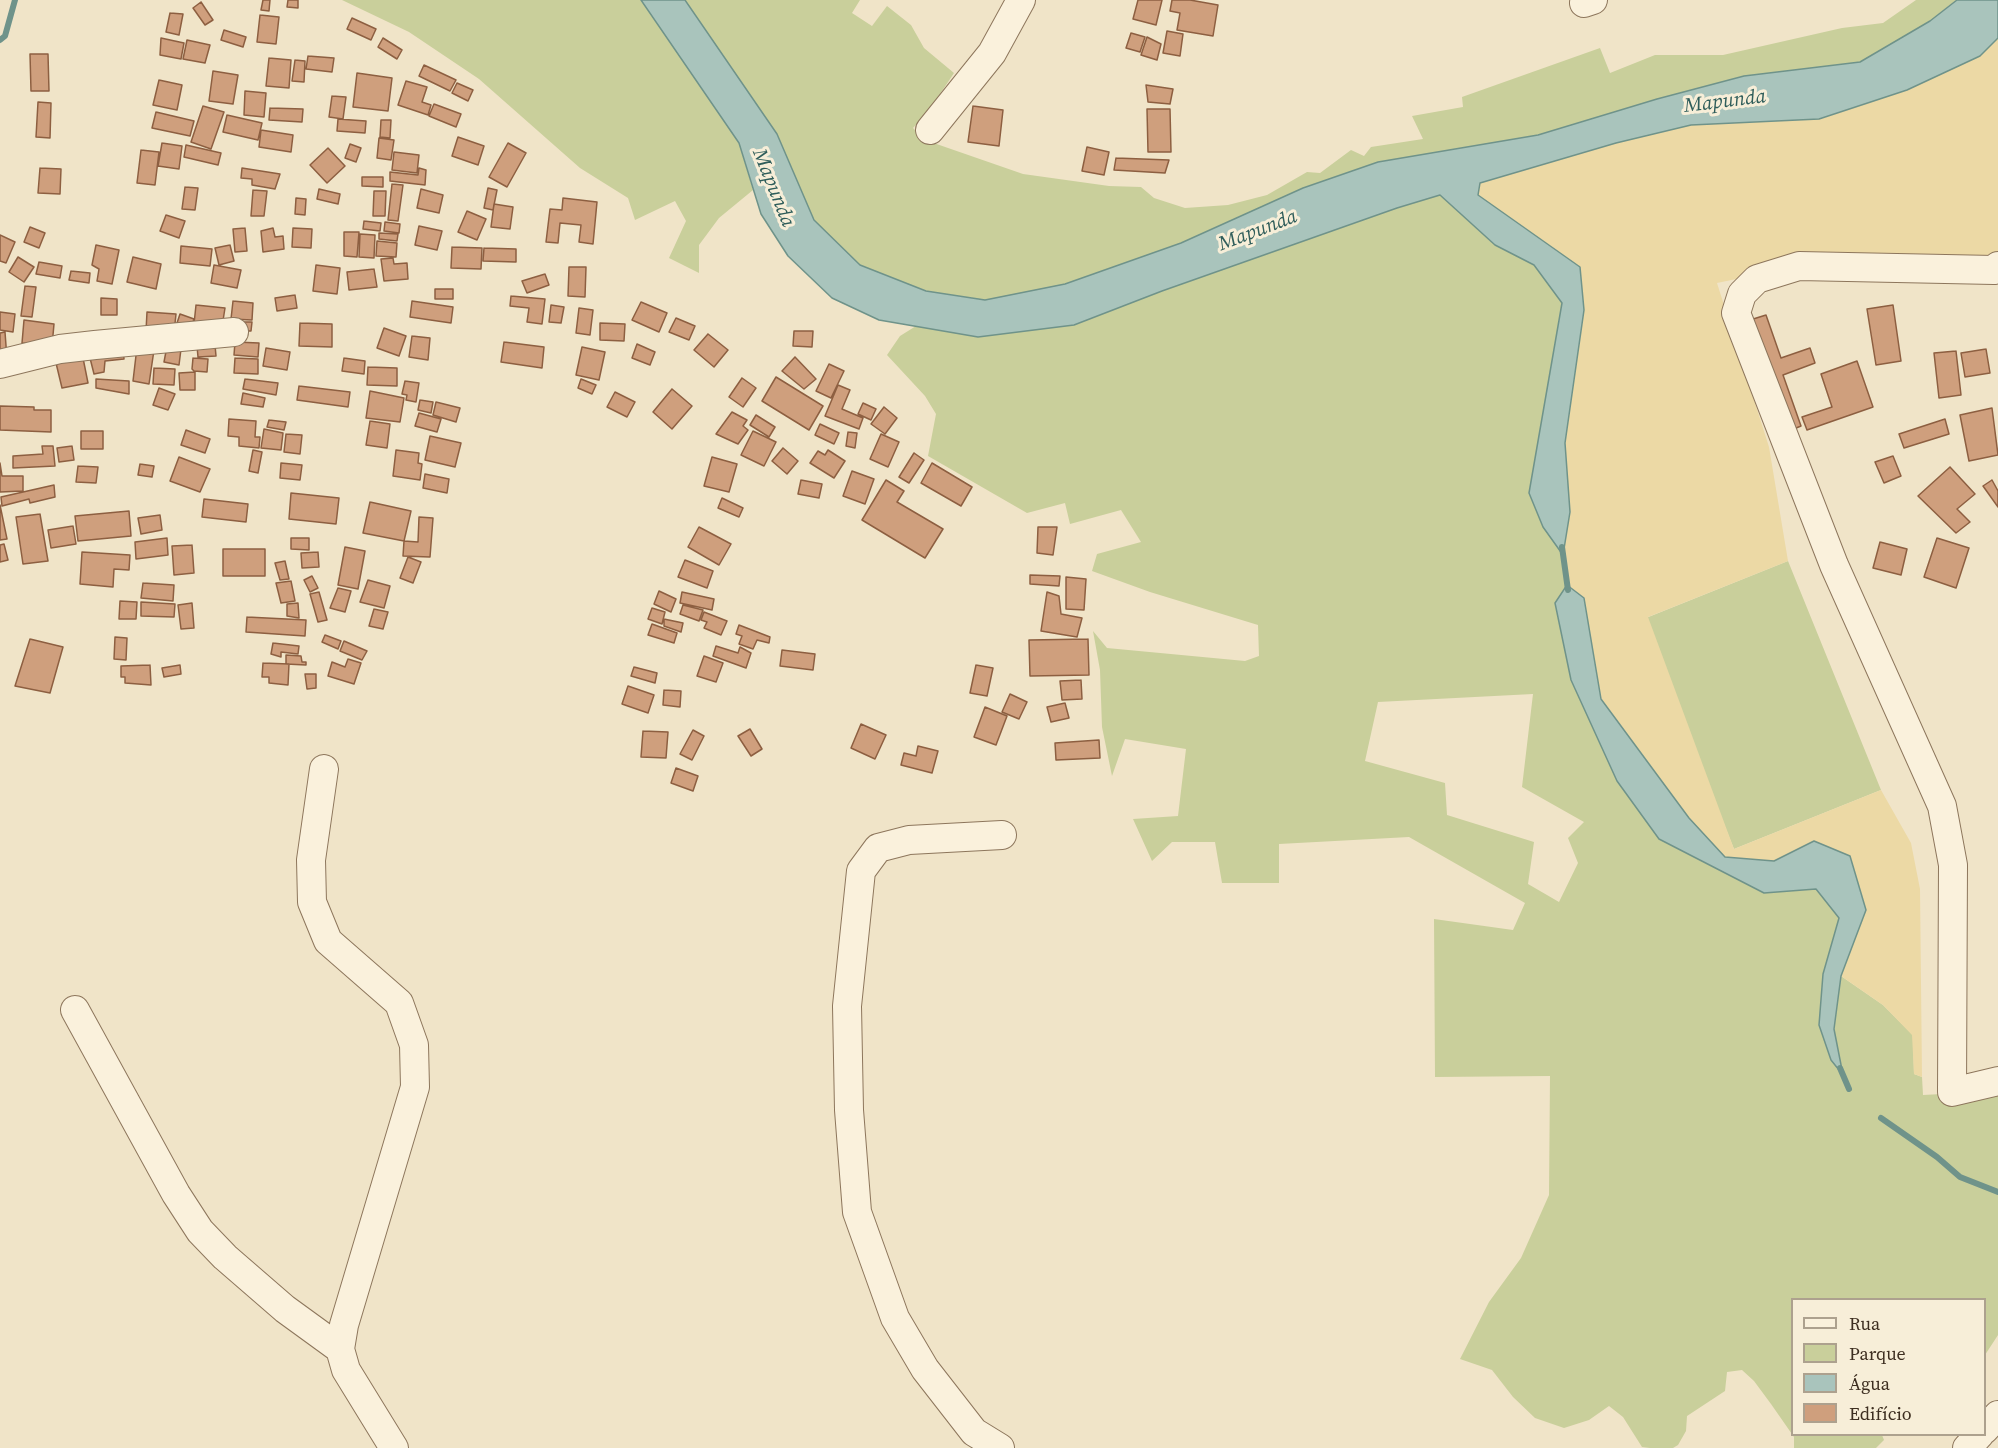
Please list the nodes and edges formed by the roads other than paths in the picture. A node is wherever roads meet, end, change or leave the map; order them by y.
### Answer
1 (1021, 0) edge
2 (930, 129) dead end
3 (1998, 266) edge
4 (234, 332) dead end
5 (0, 364) edge
6 (324, 769) dead end
7 (1002, 835) dead end
8 (75, 1010) dead end
9 (1998, 1081) edge
10 (340, 1349) junction
11 (1998, 1416) edge
12 (1986, 1428) edge
13 (1978, 1436) edge
14 (394, 1448) edge
15 (999, 1448) edge
16 (1967, 1448) edge

1 - 2 street
3 - 9 street
4 - 5 street
6 - 10 street
7 - 15 street
8 - 10 street
10 - 14 street
11 - 12 street
13 - 16 street

